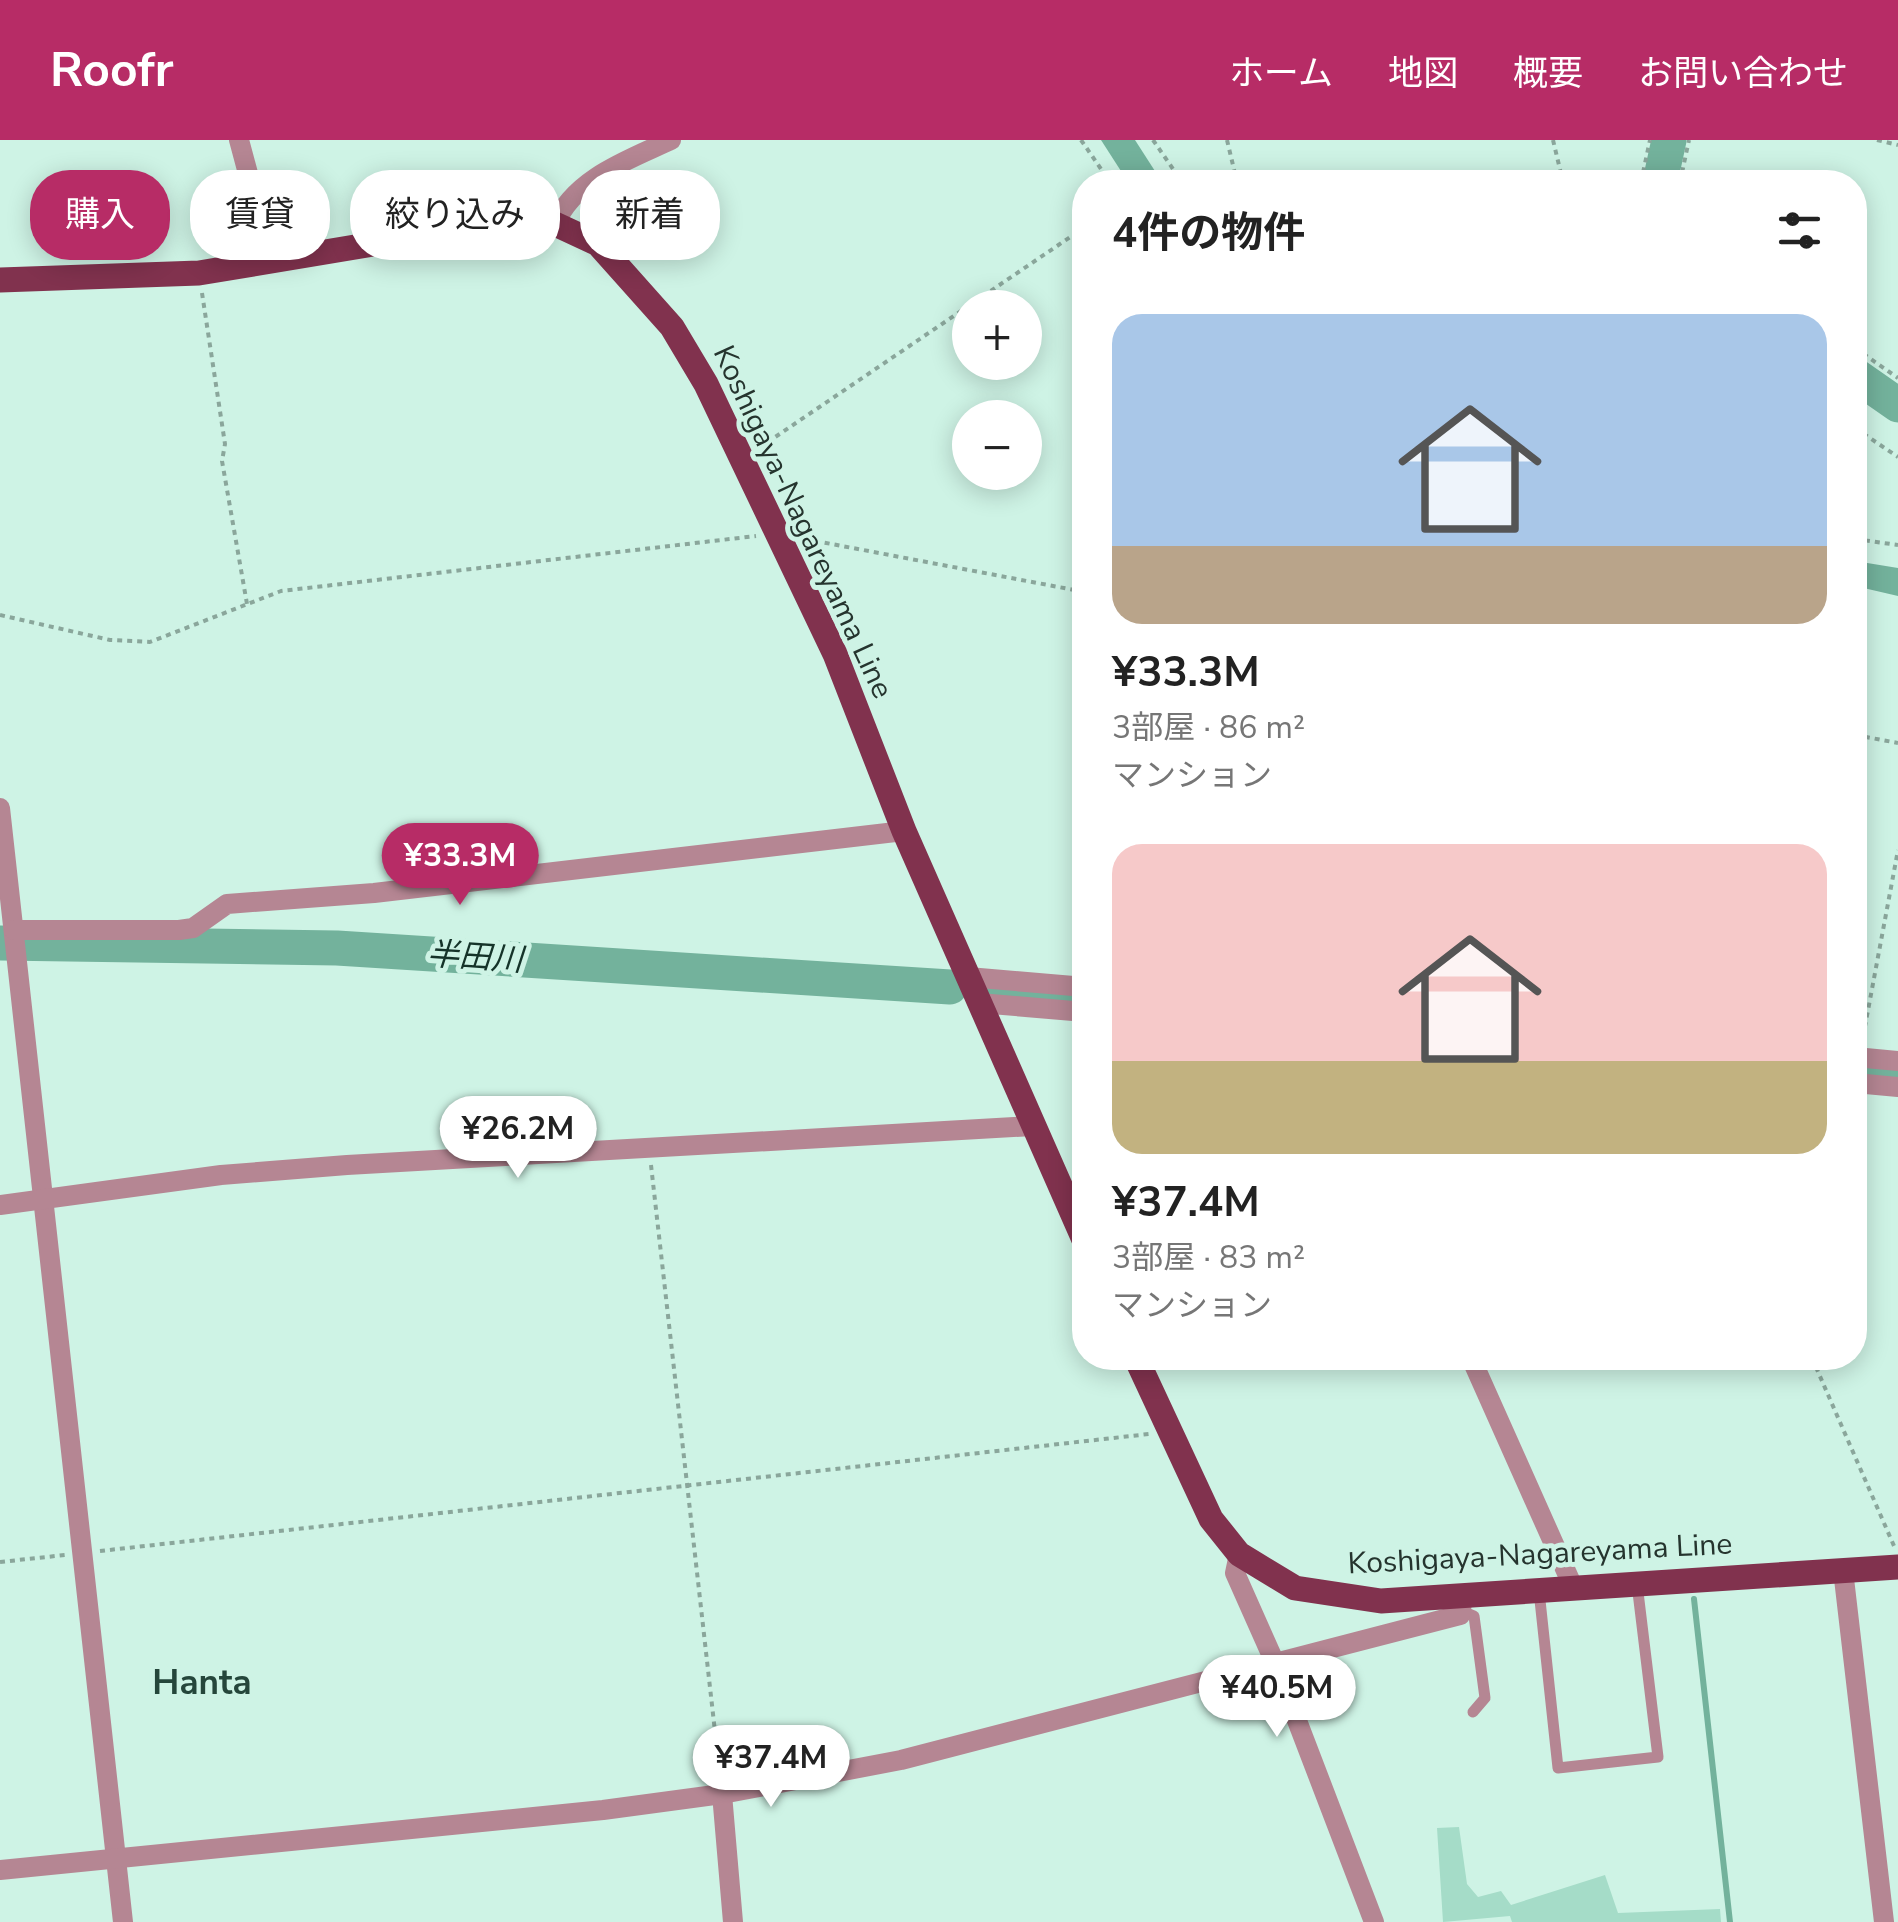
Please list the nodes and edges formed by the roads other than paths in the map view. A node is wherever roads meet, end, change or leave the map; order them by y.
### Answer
1 (239, 140) edge
2 (672, 140) edge
3 (560, 212) edge
4 (560, 226) edge
5 (350, 248) edge
6 (272, 263) junction
7 (0, 280) edge
8 (0, 808) edge
9 (904, 832) junction
10 (15, 938) junction
11 (968, 978) junction
12 (1072, 986) edge
13 (979, 1003) junction
14 (1072, 1011) edge
15 (1867, 1058) edge
16 (1898, 1060) edge
17 (1867, 1084) edge
18 (1898, 1087) edge
19 (1033, 1126) junction
20 (43, 1200) junction
21 (0, 1204) edge
22 (1072, 1213) edge
23 (1141, 1370) edge
24 (1477, 1370) edge
25 (1239, 1554) junction
26 (1897, 1558) edge
27 (1843, 1570) junction
28 (1637, 1584) junction
29 (1574, 1589) junction
30 (1539, 1591) junction
31 (1462, 1604) junction
32 (1275, 1662) junction
33 (1473, 1712) dead end
34 (722, 1794) junction
35 (117, 1860) junction
36 (0, 1870) edge
37 (123, 1922) edge
38 (733, 1922) edge
39 (1374, 1922) edge
40 (1884, 1922) edge

1 - 6 street
2 - 3 street
4 - 9 main road, Koshigaya-Nagareyama Line
5 - 6 main road, Koshigaya-Nagareyama Line
6 - 7 main road, Koshigaya-Nagareyama Line
8 - 10 street
9 - 10 street
9 - 11 main road, Koshigaya-Nagareyama Line
10 - 20 street
11 - 12 street
11 - 13 main road, Koshigaya-Nagareyama Line
13 - 14 street
13 - 19 main road, Koshigaya-Nagareyama Line
15 - 16 street
17 - 18 street
19 - 20 street
19 - 22 main road, Koshigaya-Nagareyama Line
20 - 21 street
20 - 35 street
23 - 25 main road, Koshigaya-Nagareyama Line
24 - 29 street
25 - 31 main road, Koshigaya-Nagareyama Line
25 - 32 street
26 - 27 main road, Koshigaya-Nagareyama Line
27 - 28 main road, Koshigaya-Nagareyama Line
27 - 40 street
28 - 29 main road, Koshigaya-Nagareyama Line
28 - 30 lane
29 - 30 main road, Koshigaya-Nagareyama Line
30 - 31 main road, Koshigaya-Nagareyama Line
31 - 32 street
31 - 33 lane
32 - 34 street
32 - 39 street
34 - 35 street
34 - 38 street
35 - 36 street
35 - 37 street

